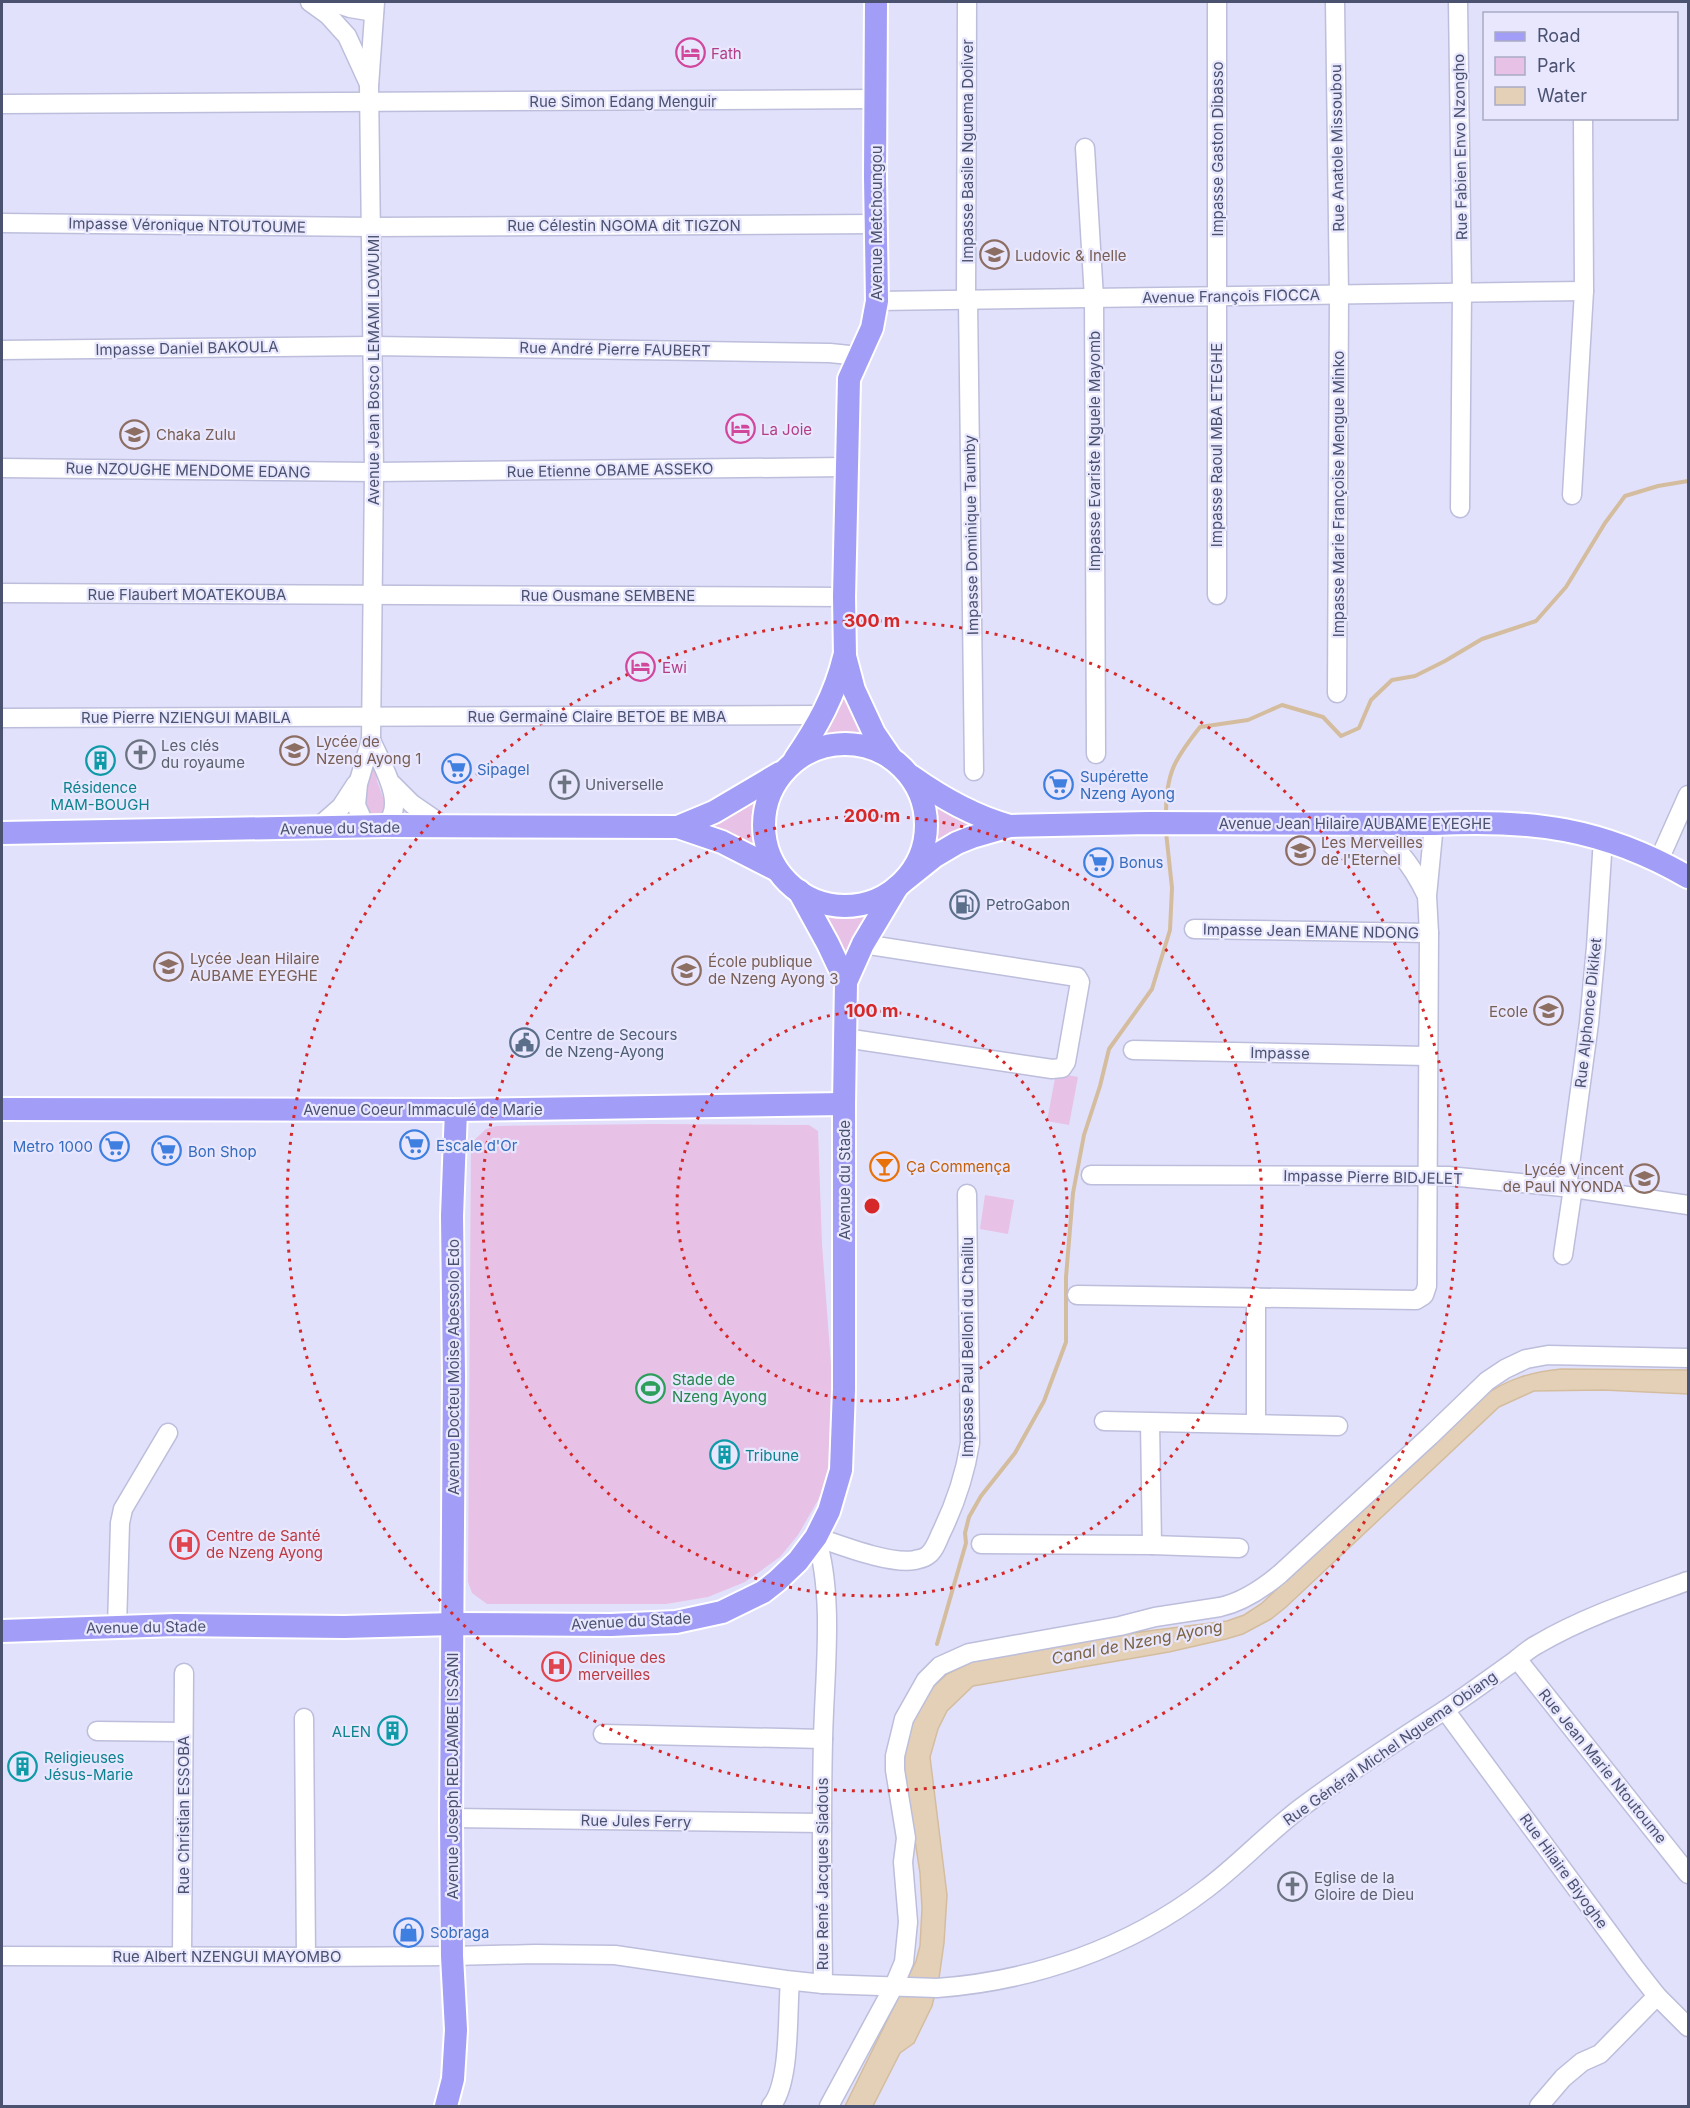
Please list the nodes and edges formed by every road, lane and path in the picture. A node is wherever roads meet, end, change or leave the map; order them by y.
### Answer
1 (310, 2) edge
2 (332, 2) edge
3 (876, 2) edge
4 (967, 2) edge
5 (1217, 2) edge
6 (1335, 2) edge
7 (1458, 2) edge
8 (374, 7) edge
9 (369, 94) junction
10 (875, 99) junction
11 (2, 104) edge
12 (1583, 120) edge
13 (1085, 148) dead end
14 (2, 223) edge
15 (876, 224) junction
16 (372, 227) junction
17 (1584, 291) junction
18 (1462, 293) junction
19 (1339, 295) junction
20 (1216, 296) junction
21 (1094, 298) junction
22 (967, 300) junction
23 (877, 301) junction
24 (372, 346) junction
25 (2, 350) edge
26 (859, 356) junction
27 (846, 467) junction
28 (2, 468) edge
29 (374, 472) junction
30 (1572, 495) dead end
31 (1460, 508) dead end
32 (2, 593) edge
33 (373, 594) junction
34 (1216, 595) dead end
35 (844, 597) junction
36 (845, 656) junction
37 (1337, 693) dead end
38 (822, 715) junction
39 (371, 716) junction
40 (2, 718) edge
41 (371, 740) junction
42 (1096, 754) dead end
43 (899, 765) junction
44 (788, 767) junction
45 (974, 771) dead end
46 (362, 774) junction
47 (388, 780) junction
48 (1689, 795) edge
49 (1366, 823) junction
50 (1434, 824) junction
51 (376, 826) junction
52 (444, 826) junction
53 (678, 826) junction
54 (1010, 826) junction
55 (316, 829) junction
56 (2, 833) edge
57 (1603, 839) junction
58 (1659, 860) junction
59 (777, 870) junction
60 (1689, 877) edge
61 (901, 884) junction
62 (798, 891) junction
63 (1426, 896) junction
64 (1194, 929) dead end
65 (1429, 933) junction
66 (863, 944) junction
67 (846, 982) junction
68 (845, 1038) junction
69 (1132, 1050) dead end
70 (1427, 1056) junction
71 (844, 1104) junction
72 (2, 1109) edge
73 (456, 1110) junction
74 (1092, 1175) dead end
75 (1426, 1175) junction
76 (1570, 1188) junction
77 (967, 1194) dead end
78 (1689, 1204) edge
79 (1563, 1255) dead end
80 (1077, 1295) dead end
81 (1256, 1297) junction
82 (1689, 1358) edge
83 (1104, 1421) dead end
84 (1150, 1423) junction
85 (1256, 1424) junction
86 (1338, 1426) dead end
87 (168, 1433) dead end
88 (816, 1537) junction
89 (981, 1544) dead end
90 (1152, 1545) junction
91 (1239, 1548) dead end
92 (1689, 1581) edge
93 (453, 1624) junction
94 (117, 1627) junction
95 (4, 1633) edge
96 (1517, 1659) junction
97 (184, 1673) dead end
98 (1445, 1710) junction
99 (304, 1718) dead end
100 (97, 1731) dead end
101 (183, 1732) junction
102 (603, 1734) dead end
103 (823, 1739) junction
104 (451, 1818) junction
105 (822, 1823) junction
106 (1689, 1874) edge
107 (2, 1956) edge
108 (182, 1956) junction
109 (452, 1956) junction
110 (306, 1957) junction
111 (790, 1981) junction
112 (823, 1984) junction
113 (898, 1985) junction
114 (1657, 1996) junction
115 (1689, 2027) edge
116 (446, 2106) edge
117 (771, 2106) edge
118 (829, 2106) edge
119 (1539, 2106) edge

1 - 9 street
2 - 8 street
3 - 10 main road, Avenue Metchoungou
4 - 22 street, Impasse Basile Nguema Doliver
5 - 20 street, Impasse Gaston Dibasso
6 - 19 street, Rue Anatole Missoubou
7 - 18 street, Rue Fabien Envo Nzongho
8 - 9 street, Avenue Jean Bosco LEMAMI LOWUMI
9 - 10 street, Rue Simon Edang Menguir
9 - 11 street, Rue Simon Edang Menguir
9 - 16 street, Avenue Jean Bosco LEMAMI LOWUMI
10 - 15 main road, Avenue Metchoungou
12 - 17 street
13 - 21 street, Impasse Evariste Nguele Mayomb
14 - 16 street, Impasse Véronique NTOUTOUME
15 - 16 street, Rue Célestin NGOMA dit TIGZON
15 - 23 main road, Avenue Metchoungou
16 - 24 street, Avenue Jean Bosco LEMAMI LOWUMI
17 - 18 street, Avenue François FIOCCA
17 - 30 street
18 - 19 street, Avenue François FIOCCA
18 - 31 street, Rue Fabien Envo Nzongho
19 - 20 street, Avenue François FIOCCA
19 - 37 street, Impasse Marie Françoise Mengue Minko
20 - 21 street, Avenue François FIOCCA
20 - 34 street, Impasse Raoul MBA ETEGHE
21 - 22 street, Avenue François FIOCCA
21 - 42 street, Impasse Evariste Nguele Mayomb
22 - 23 street, Avenue François FIOCCA
22 - 45 street, Impasse Dominique Taumby
23 - 26 main road, Avenue Metchoungou
24 - 25 street, Impasse Daniel BAKOULA
24 - 26 street, Rue André Pierre FAUBERT
24 - 29 street, Avenue Jean Bosco LEMAMI LOWUMI
26 - 27 main road, Avenue Metchoungou
27 - 29 street, Rue Etienne OBAME ASSEKO
27 - 35 main road, Avenue Metchoungou
28 - 29 street, Rue NZOUGHE MENDOME EDANG
29 - 33 street, Avenue Jean Bosco LEMAMI LOWUMI
32 - 33 street, Rue Flaubert MOATEKOUBA
33 - 35 street, Rue Ousmane SEMBENE
33 - 39 street, Avenue Jean Bosco LEMAMI LOWUMI
35 - 36 main road, Avenue Metchoungou
36 - 38 main road
36 - 43 main road
38 - 39 street, Rue Germaine Claire BETOE BE MBA
38 - 44 main road
39 - 40 street, Rue Pierre NZIENGUI MABILA
39 - 41 street, Avenue Jean Bosco LEMAMI LOWUMI
41 - 46 street
41 - 47 street
43 - 44 main road
43 - 54 main road
43 - 61 main road
44 - 53 main road
44 - 59 main road
46 - 51 street
46 - 55 street
47 - 51 street
47 - 52 street
48 - 58 street
49 - 50 main road, Avenue Jean Hilaire AUBAME EYEGHE
49 - 54 main road, Avenue Jean Hilaire AUBAME EYEGHE
49 - 63 street
50 - 57 main road, Avenue Jean Hilaire AUBAME EYEGHE
50 - 63 street
51 - 52 main road, Avenue du Stade
51 - 55 main road, Avenue du Stade
52 - 53 main road, Avenue du Stade
53 - 59 main road
54 - 61 main road
55 - 56 main road, Avenue du Stade
57 - 58 main road, Avenue Jean Hilaire AUBAME EYEGHE
57 - 76 street, Rue Alphonce Dikiket
58 - 60 main road, Avenue Jean Hilaire AUBAME EYEGHE
59 - 62 main road
61 - 62 main road
61 - 66 main road
62 - 67 main road
63 - 65 street
64 - 65 street, Impasse Jean EMANE NDONG
65 - 70 street
66 - 67 main road
66 - 68 street
67 - 68 main road, Avenue du Stade
68 - 71 main road, Avenue du Stade
69 - 70 street, Impasse
70 - 75 street
71 - 73 main road, Avenue Coeur Immaculé de Marie
71 - 88 main road, Avenue du Stade
72 - 73 main road, Avenue Coeur Immaculé de Marie
73 - 93 main road, Avenue Docteu Moise Abessolo Edo
74 - 75 street, Impasse Pierre BIDJELET
75 - 76 street, Impasse Pierre BIDJELET
75 - 81 street
76 - 78 street, Impasse Pierre BIDJELET
76 - 79 street, Rue Alphonce Dikiket
77 - 88 street, Impasse Paul Belloni du Chaillu
80 - 81 street
81 - 85 street
82 - 113 street
83 - 84 street
84 - 85 street
84 - 90 street
85 - 86 street
87 - 94 street
88 - 93 main road, Avenue du Stade
88 - 103 street, Rue René Jacques Siadous
89 - 90 street
90 - 91 street
92 - 96 street, Rue Général Michel Nguema Obiang
93 - 94 main road, Avenue du Stade
93 - 104 main road, Avenue Joseph REDJAMBE ISSANI
94 - 95 main road, Avenue du Stade
96 - 98 street, Rue Général Michel Nguema Obiang
96 - 106 street, Rue Jean Marie Ntoutoume
97 - 101 street, Rue Christian ESSOBA
98 - 113 street, Rue Général Michel Nguema Obiang
98 - 114 street, Rue Hilaire Biyoghe
99 - 110 street
100 - 101 street
101 - 108 street, Rue Christian ESSOBA
102 - 103 street
103 - 105 street, Rue René Jacques Siadous
104 - 105 street, Rue Jules Ferry
104 - 109 main road, Avenue Joseph REDJAMBE ISSANI
105 - 112 street, Rue René Jacques Siadous
107 - 108 street, Rue Albert NZENGUI MAYOMBO
108 - 110 street, Rue Albert NZENGUI MAYOMBO
109 - 110 street, Rue Albert NZENGUI MAYOMBO
109 - 111 street, Rue René Jacques Siadous
109 - 116 main road, Avenue Joseph REDJAMBE ISSANI
111 - 112 street, Rue René Jacques Siadous
111 - 117 street
112 - 113 street
113 - 118 street
114 - 115 street, Rue Hilaire Biyoghe
114 - 119 street

